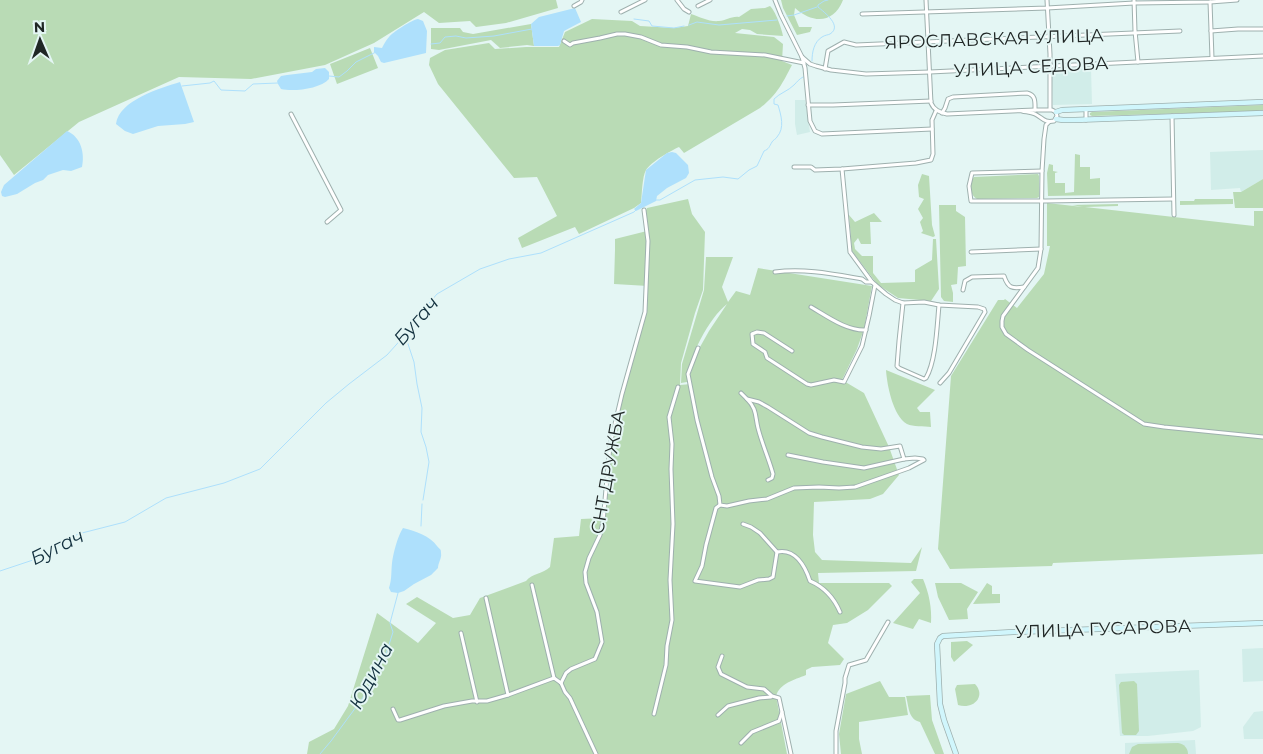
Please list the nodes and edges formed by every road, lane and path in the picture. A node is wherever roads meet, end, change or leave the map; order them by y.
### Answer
1 (582, 0) edge
2 (645, 0) edge
3 (677, 0) edge
4 (710, 0) edge
5 (775, 0) edge
6 (926, 0) edge
7 (1047, 0) edge
8 (1237, 0) edge
9 (1134, 2) edge
10 (1210, 2) junction
11 (574, 6) dead end
12 (698, 6) dead end
13 (1047, 8) junction
14 (621, 12) dead end
15 (689, 12) dead end
16 (927, 12) junction
17 (862, 14) dead end
18 (1263, 29) edge
19 (1180, 31) dead end
20 (1211, 31) junction
21 (1136, 34) junction
22 (1049, 37) junction
23 (564, 41) dead end
24 (928, 42) junction
25 (1263, 56) edge
26 (802, 57) junction
27 (1212, 58) junction
28 (1138, 62) junction
29 (804, 63) junction
30 (810, 64) junction
31 (1050, 66) junction
32 (805, 68) junction
33 (825, 68) junction
34 (930, 72) junction
35 (930, 101) junction
36 (1263, 102) edge
37 (808, 105) junction
38 (1086, 109) junction
39 (1035, 110) junction
40 (1049, 110) junction
41 (936, 111) junction
42 (1022, 111) junction
43 (1056, 112) junction
44 (942, 113) junction
45 (1263, 113) edge
46 (291, 114) dead end
47 (1172, 116) junction
48 (1056, 119) junction
49 (1086, 120) junction
50 (1048, 121) junction
51 (932, 128) junction
52 (794, 167) dead end
53 (842, 169) junction
54 (1042, 171) junction
55 (1174, 199) junction
56 (1042, 200) junction
57 (644, 210) dead end
58 (1174, 215) dead end
59 (327, 222) dead end
60 (1042, 249) junction
61 (971, 252) dead end
62 (775, 272) dead end
63 (874, 283) junction
64 (1025, 287) junction
65 (963, 290) dead end
66 (903, 302) junction
67 (939, 305) junction
68 (811, 307) dead end
69 (866, 330) junction
70 (698, 348) dead end
71 (792, 351) dead end
72 (940, 383) dead end
73 (678, 387) dead end
74 (741, 393) dead end
75 (747, 399) junction
76 (1263, 437) edge
77 (788, 455) dead end
78 (904, 459) junction
79 (768, 480) dead end
80 (720, 506) junction
81 (743, 524) dead end
82 (777, 552) junction
83 (532, 584) dead end
84 (486, 598) dead end
85 (840, 612) dead end
86 (888, 622) dead end
87 (1263, 623) edge
88 (462, 633) dead end
89 (722, 656) dead end
90 (554, 678) junction
91 (561, 683) junction
92 (508, 695) junction
93 (772, 696) junction
94 (477, 702) junction
95 (394, 708) dead end
96 (782, 712) junction
97 (654, 714) dead end
98 (718, 715) dead end
99 (741, 743) dead end
100 (596, 754) edge
101 (791, 754) edge
102 (836, 754) edge
103 (956, 754) edge

1 - 11 street
2 - 14 street
3 - 15 street
4 - 12 street
5 - 26 street
6 - 16 street
7 - 13 street
8 - 10 street
9 - 10 street
9 - 13 street
9 - 21 street
10 - 20 street
13 - 16 street
13 - 22 street
16 - 17 street
16 - 24 street
18 - 20 street
19 - 21 street, ЯРОСЛАВСКАЯ УЛИЦА
20 - 27 street
21 - 22 street, ЯРОСЛАВСКАЯ УЛИЦА
21 - 28 street
22 - 24 street, ЯРОСЛАВСКАЯ УЛИЦА
22 - 31 street
23 - 29 street
24 - 33 street, ЯРОСЛАВСКАЯ УЛИЦА
24 - 34 street
25 - 27 street, УЛИЦА СЕДОВА
26 - 29 street
26 - 30 street, УЛИЦА СЕДОВА
27 - 28 street, УЛИЦА СЕДОВА
28 - 31 street, УЛИЦА СЕДОВА
29 - 32 street
30 - 32 street
30 - 33 street, УЛИЦА СЕДОВА
31 - 34 street, УЛИЦА СЕДОВА
31 - 40 street
32 - 37 street
33 - 34 street, УЛИЦА СЕДОВА
34 - 35 street
35 - 37 street
35 - 41 street
36 - 38 street
37 - 51 street
38 - 43 street
38 - 49 street
39 - 40 street
39 - 42 street
39 - 44 street
40 - 43 street
40 - 50 street
41 - 44 street
41 - 51 street
42 - 44 street
42 - 50 street
43 - 48 street
45 - 47 street
46 - 59 street
47 - 49 street
47 - 55 street
48 - 49 street
48 - 50 street
50 - 54 street
51 - 53 street
52 - 53 street
53 - 63 street
54 - 56 street
54 - 56 street
55 - 56 street
55 - 58 street
56 - 60 street
57 - 91 street, СНТ ДРУЖБА
60 - 61 street
60 - 64 street
62 - 63 street
63 - 66 street
63 - 69 street
64 - 65 street
64 - 76 street
66 - 67 street
66 - 67 street
67 - 72 street
68 - 69 street
69 - 71 street
70 - 80 street
73 - 97 street
74 - 75 street
75 - 78 street
75 - 79 street
77 - 78 street
78 - 80 street
80 - 82 street
81 - 82 street
82 - 85 street
83 - 90 street
84 - 92 street
86 - 102 street
87 - 103 street, УЛИЦА ГУСАРОВА
88 - 94 street
89 - 93 street
90 - 91 street
90 - 92 street
91 - 100 street
92 - 94 street
93 - 96 street
93 - 98 street
94 - 95 street
96 - 99 street
96 - 101 street

